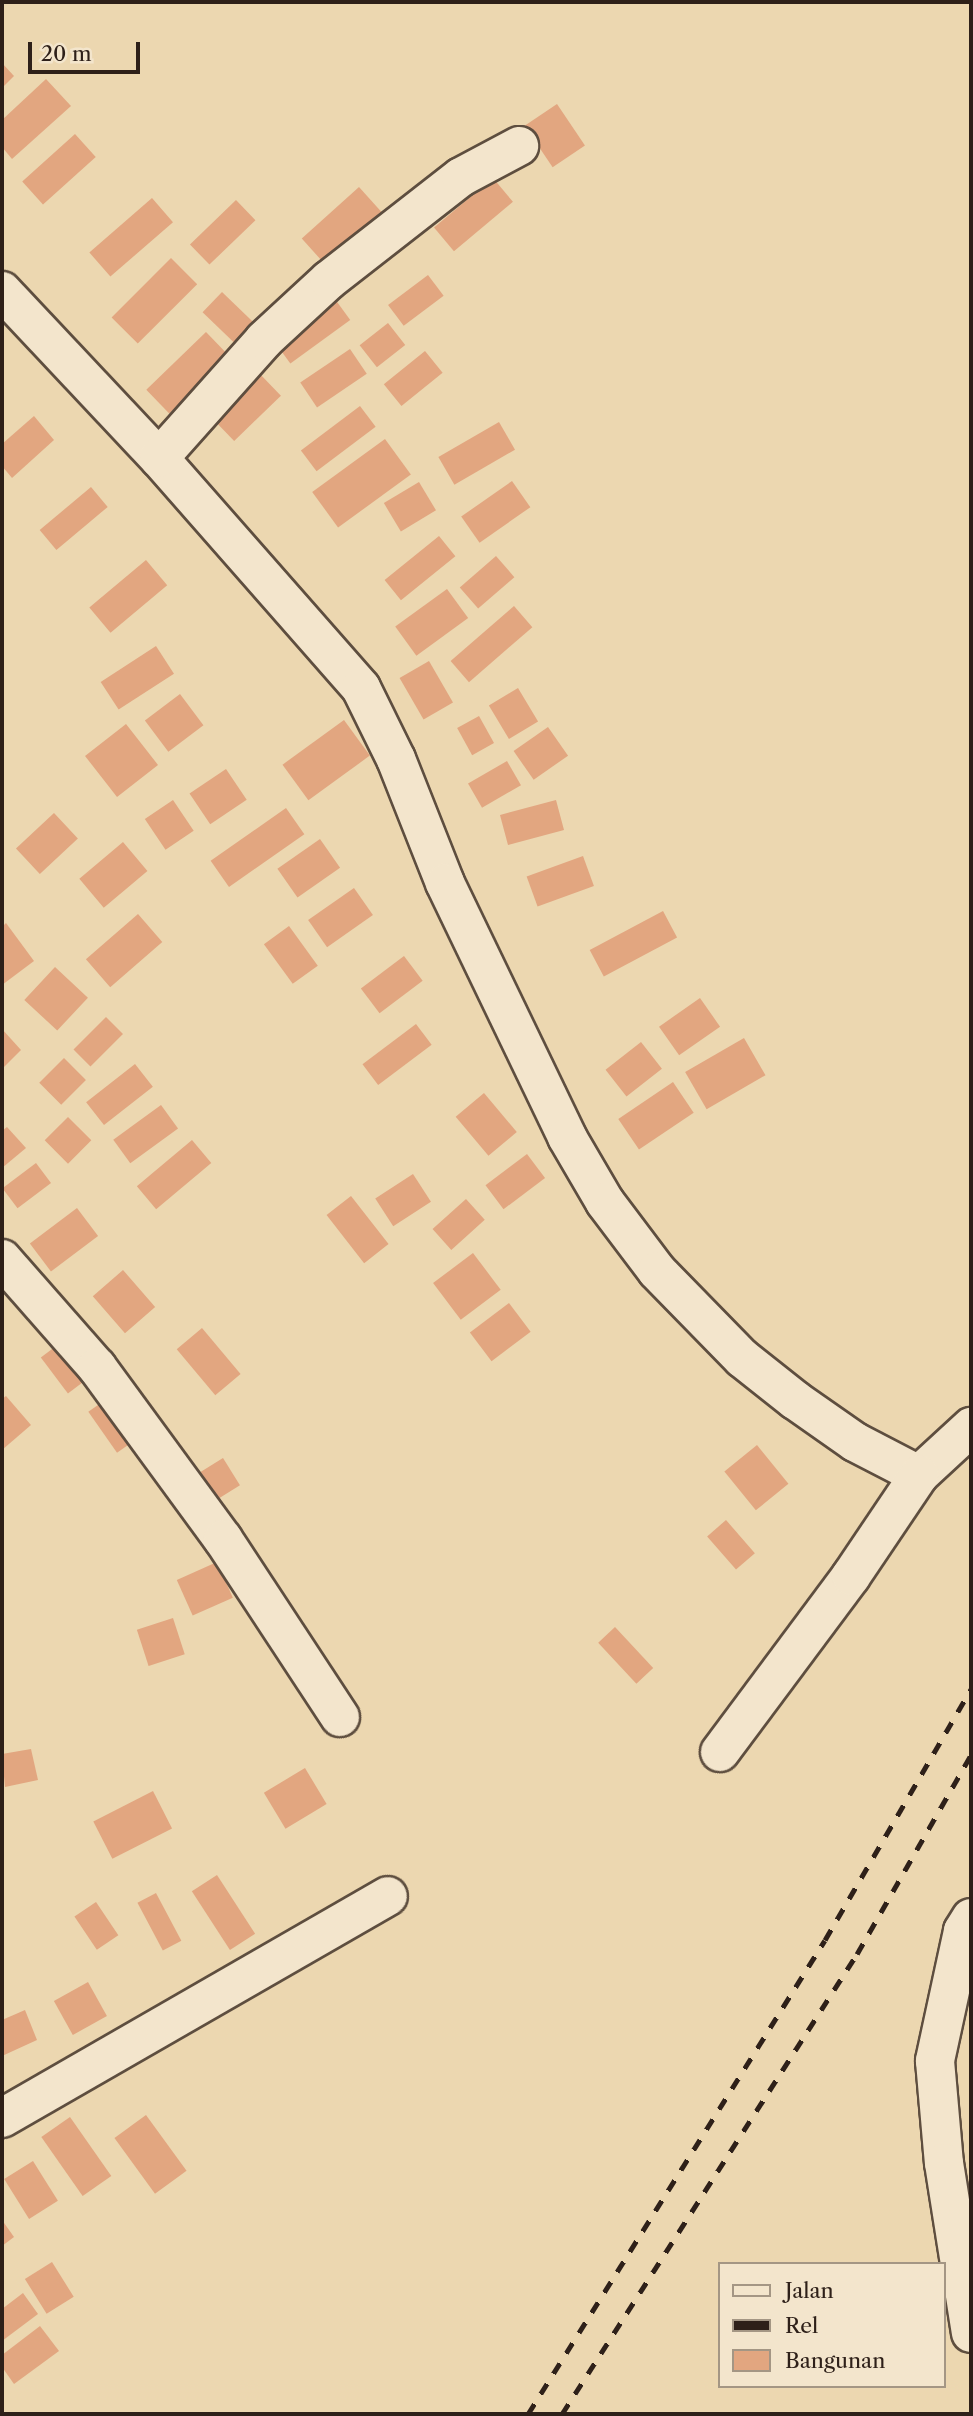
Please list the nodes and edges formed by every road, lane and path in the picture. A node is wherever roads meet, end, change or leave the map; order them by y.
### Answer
1 (519, 146) dead end
2 (2, 291) edge
3 (159, 458) junction
4 (2, 1259) edge
5 (971, 1427) edge
6 (919, 1475) junction
7 (340, 1717) dead end
8 (720, 1752) dead end
9 (388, 1896) dead end
10 (971, 1917) edge
11 (2, 2118) edge
12 (971, 2333) edge

1 - 3 street
2 - 3 street
3 - 6 street
4 - 7 street
5 - 6 street
6 - 8 street
9 - 11 street
10 - 12 street

